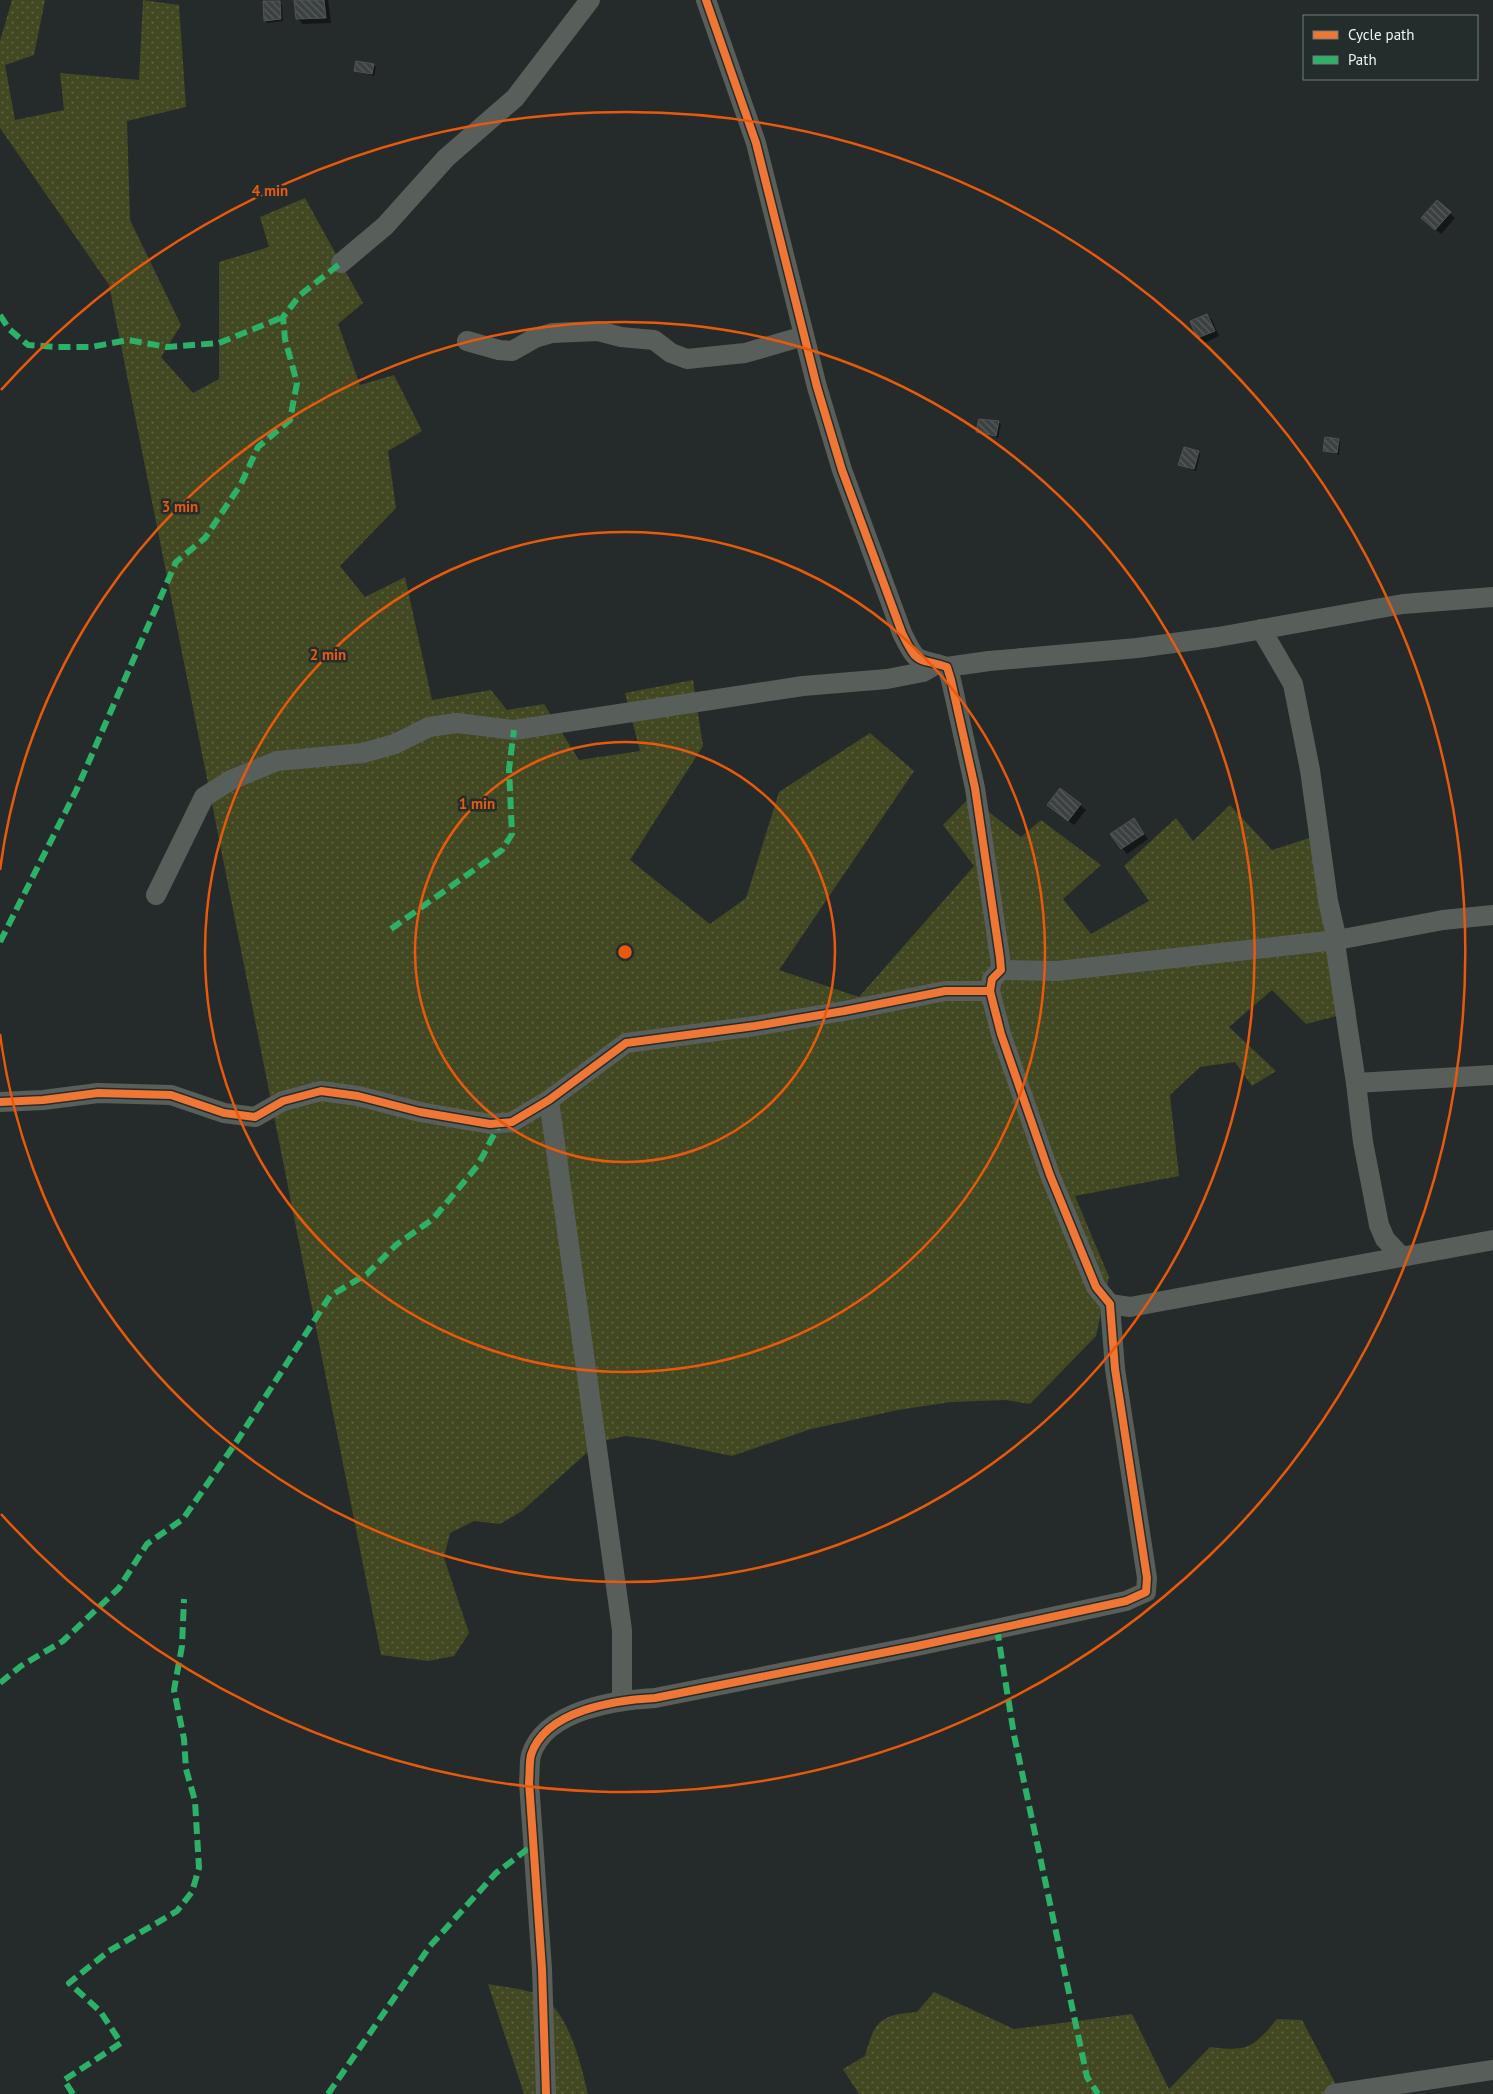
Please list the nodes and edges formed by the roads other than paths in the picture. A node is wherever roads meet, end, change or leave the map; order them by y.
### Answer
1 (590, 0) edge
2 (706, 0) edge
3 (341, 263) dead end
4 (804, 336) junction
5 (467, 341) dead end
6 (1493, 597) edge
7 (1261, 629) junction
8 (942, 666) junction
9 (156, 895) dead end
10 (1493, 915) edge
11 (1337, 940) junction
12 (1001, 970) junction
13 (990, 991) junction
14 (1493, 1075) edge
15 (1356, 1083) junction
16 (549, 1100) junction
17 (0, 1102) edge
18 (1493, 1240) edge
19 (1402, 1257) junction
20 (1110, 1304) junction
21 (622, 1700) junction
22 (1493, 2070) edge
23 (546, 2094) edge
24 (1334, 2094) edge

1 - 3 street
2 - 4 street
4 - 5 street
4 - 8 street
6 - 7 street
7 - 8 street
7 - 11 street
8 - 9 street
8 - 12 street
10 - 11 street
11 - 12 street
11 - 15 street
12 - 13 street
13 - 16 street
13 - 20 street
14 - 15 street
15 - 19 street
16 - 17 street
16 - 21 street
18 - 19 street
19 - 20 street
20 - 21 street
21 - 23 street
22 - 24 street

